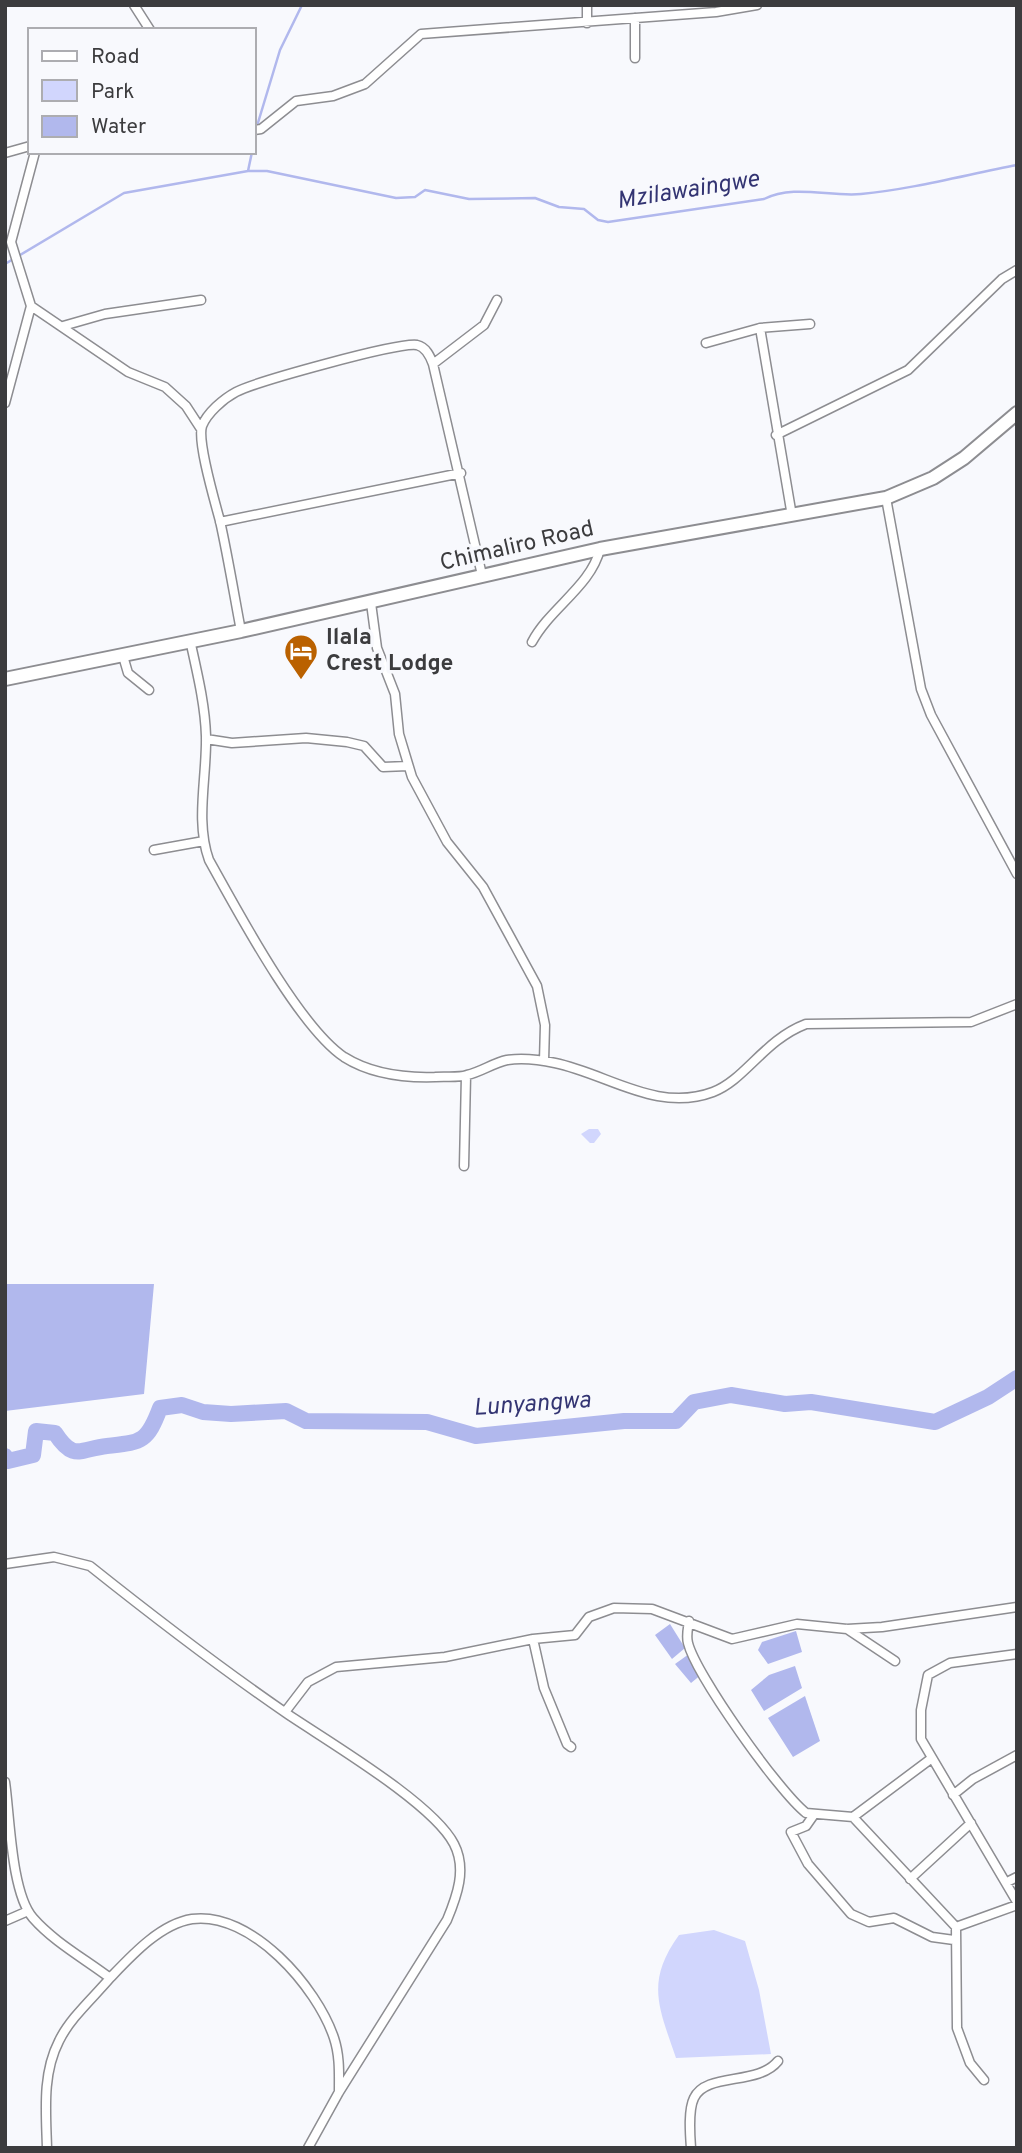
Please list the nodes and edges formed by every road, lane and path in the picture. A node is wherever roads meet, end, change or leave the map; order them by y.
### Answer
1 (134, 5) edge
2 (587, 5) edge
3 (757, 5) edge
4 (635, 18) junction
5 (587, 23) junction
6 (149, 28) edge
7 (635, 58) dead end
8 (258, 129) edge
9 (28, 147) edge
10 (5, 153) edge
11 (33, 154) edge
12 (1017, 270) edge
13 (201, 300) dead end
14 (497, 300) dead end
15 (31, 306) junction
16 (810, 324) dead end
17 (63, 326) junction
18 (760, 328) junction
19 (706, 343) dead end
20 (433, 364) junction
21 (5, 403) edge
22 (1017, 412) edge
23 (201, 429) junction
24 (776, 435) junction
25 (461, 473) junction
26 (886, 498) junction
27 (792, 516) junction
28 (220, 522) junction
29 (600, 549) junction
30 (482, 575) junction
31 (371, 603) junction
32 (241, 631) junction
33 (190, 640) junction
34 (532, 642) dead end
35 (123, 656) junction
36 (5, 679) edge
37 (149, 690) dead end
38 (206, 739) junction
39 (408, 766) junction
40 (204, 841) junction
41 (153, 850) dead end
42 (1017, 874) edge
43 (1017, 1004) edge
44 (544, 1061) junction
45 (467, 1076) junction
46 (464, 1166) dead end
47 (5, 1564) edge
48 (1017, 1607) edge
49 (689, 1621) junction
50 (847, 1629) junction
51 (533, 1639) junction
52 (1017, 1654) edge
53 (895, 1661) dead end
54 (285, 1712) junction
55 (571, 1746) dead end
56 (1017, 1755) edge
57 (932, 1758) junction
58 (5, 1782) edge
59 (953, 1795) junction
60 (813, 1816) junction
61 (853, 1817) junction
62 (971, 1823) junction
63 (1017, 1877) edge
64 (910, 1879) junction
65 (1007, 1882) junction
66 (1017, 1903) edge
67 (28, 1910) junction
68 (5, 1921) edge
69 (956, 1927) junction
70 (954, 1940) junction
71 (110, 1978) junction
72 (778, 2061) dead end
73 (984, 2080) dead end
74 (339, 2092) junction
75 (47, 2148) edge
76 (308, 2148) edge
77 (691, 2148) edge

1 - 6 street
2 - 5 street
3 - 4 street
4 - 5 street
4 - 7 street
5 - 8 street
9 - 10 street
11 - 15 street
12 - 24 street
13 - 17 street
14 - 20 street
15 - 17 street
15 - 21 street
16 - 18 street
17 - 23 street
18 - 19 street
18 - 24 street
20 - 23 street
20 - 25 street
22 - 26 street, Chimaliro Road
23 - 28 street
24 - 27 street
25 - 28 street
25 - 30 street
26 - 27 street, Chimaliro Road
26 - 42 street
27 - 29 street, Chimaliro Road
28 - 32 street
29 - 30 street, Chimaliro Road
29 - 34 street
30 - 31 street, Chimaliro Road
31 - 32 street, Chimaliro Road
31 - 39 street
32 - 33 street, Chimaliro Road
33 - 35 street, Chimaliro Road
33 - 38 street
35 - 36 street, Chimaliro Road
35 - 37 street
38 - 39 street
38 - 40 street
39 - 44 street
40 - 41 street
40 - 45 street
43 - 44 street
44 - 45 street
45 - 46 street
47 - 54 street
48 - 50 street
49 - 50 street
49 - 51 street
49 - 60 street
50 - 53 street
51 - 54 street
51 - 55 street
52 - 57 street
54 - 74 street
56 - 59 street
57 - 59 street
57 - 61 street
58 - 67 street
59 - 62 street
60 - 61 street
60 - 70 street
61 - 64 street
62 - 64 street
62 - 65 street
63 - 65 street
64 - 69 street
65 - 66 street
66 - 69 street
67 - 68 street
67 - 71 street
69 - 70 street
70 - 73 street
71 - 74 street
71 - 75 street
72 - 77 street
74 - 76 street

